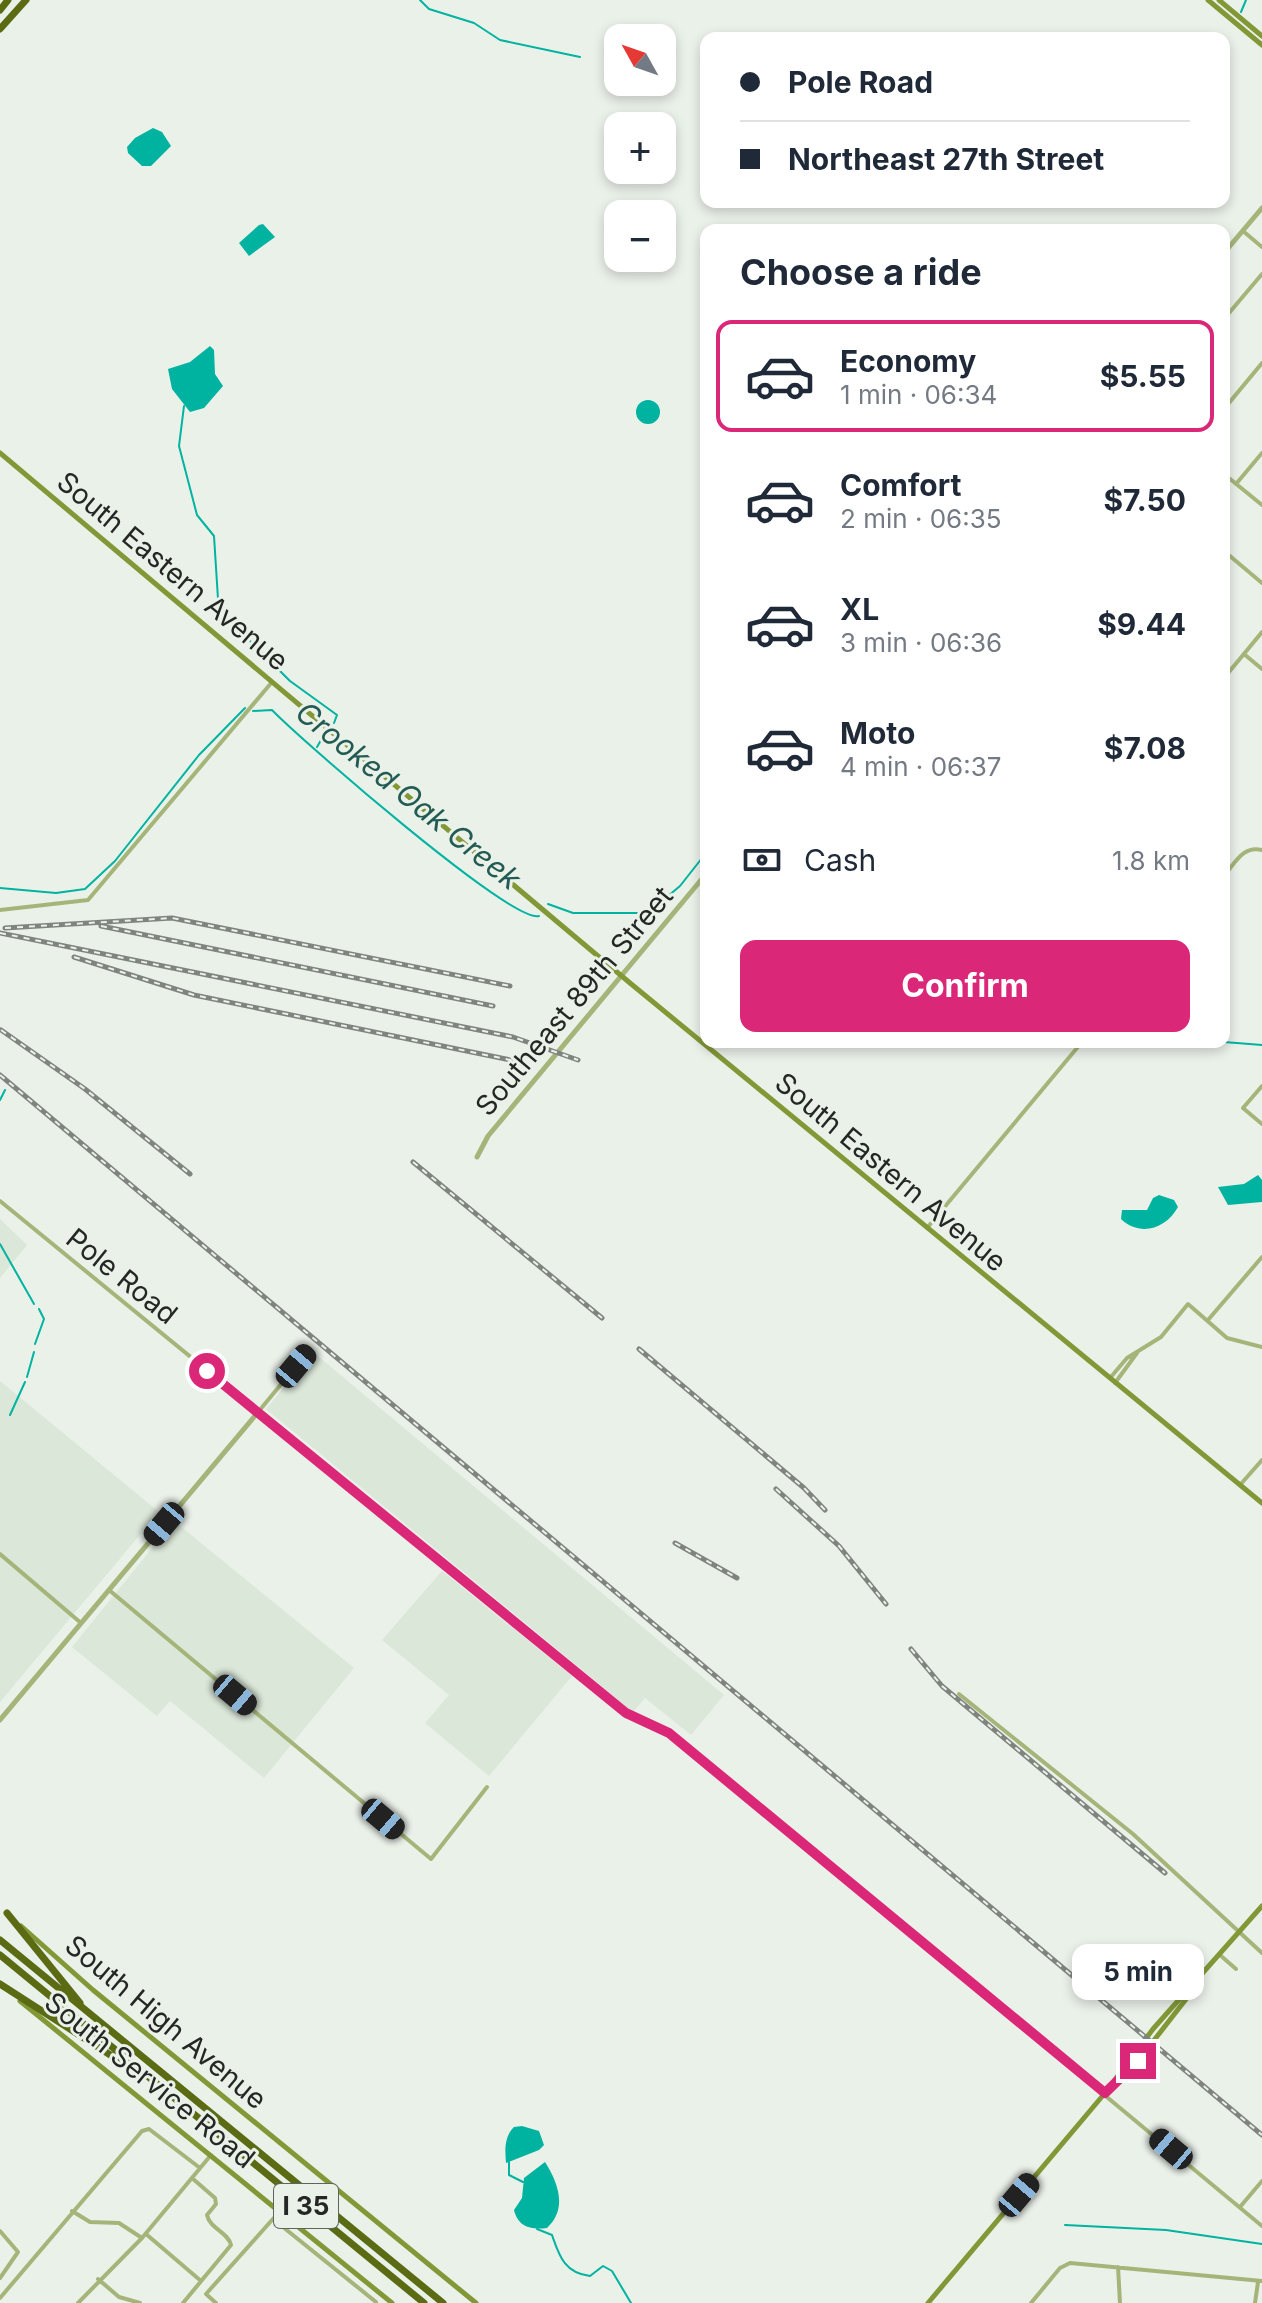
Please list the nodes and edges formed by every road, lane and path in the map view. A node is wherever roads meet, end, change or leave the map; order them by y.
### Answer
1 (8, 0) edge
2 (26, 0) edge
3 (1208, 0) edge
4 (1219, 0) edge
5 (0, 10) edge
6 (0, 29) edge
7 (1262, 36) edge
8 (1262, 45) edge
9 (1262, 208) edge
10 (1243, 231) junction
11 (1230, 246) edge
12 (1262, 247) edge
13 (1262, 274) edge
14 (1230, 312) edge
15 (1262, 363) edge
16 (1230, 402) edge
17 (0, 453) edge
18 (1262, 453) edge
19 (1230, 479) edge
20 (1236, 484) junction
21 (1262, 505) edge
22 (1230, 556) edge
23 (1262, 583) edge
24 (1262, 632) edge
25 (1244, 654) junction
26 (1262, 669) edge
27 (1230, 671) edge
28 (273, 681) junction
29 (1262, 850) edge
30 (1230, 869) edge
31 (700, 881) edge
32 (0, 910) edge
33 (622, 976) junction
34 (700, 1040) edge
35 (709, 1048) edge
36 (1077, 1048) edge
37 (1262, 1086) edge
38 (1262, 1124) edge
39 (477, 1157) dead end
40 (0, 1201) edge
41 (927, 1228) junction
42 (1262, 1257) edge
43 (1208, 1320) junction
44 (1262, 1347) edge
45 (310, 1349) dead end
46 (1112, 1381) junction
47 (259, 1411) junction
48 (1262, 1460) edge
49 (1240, 1485) junction
50 (1262, 1503) edge
51 (0, 1554) edge
52 (109, 1590) junction
53 (81, 1623) junction
54 (959, 1694) dead end
55 (0, 1720) edge
56 (487, 1787) dead end
57 (1262, 1906) edge
58 (3, 1911) edge
59 (1240, 1932) junction
60 (0, 1940) edge
61 (1262, 1953) edge
62 (0, 1955) edge
63 (1220, 1955) junction
64 (1236, 1969) dead end
65 (0, 1984) edge
66 (86, 2011) junction
67 (157, 2085) junction
68 (1105, 2093) junction
69 (211, 2155) junction
70 (200, 2168) junction
71 (192, 2178) junction
72 (1262, 2181) edge
73 (1240, 2207) junction
74 (277, 2209) junction
75 (72, 2211) junction
76 (273, 2219) junction
77 (1262, 2226) edge
78 (0, 2231) edge
79 (144, 2236) junction
80 (1118, 2267) junction
81 (0, 2278) edge
82 (98, 2279) junction
83 (201, 2281) junction
84 (1260, 2281) edge
85 (382, 2295) junction
86 (0, 2298) edge
87 (376, 2302) edge
88 (78, 2303) edge
89 (140, 2303) edge
90 (183, 2303) edge
91 (216, 2303) edge
92 (392, 2303) edge
93 (424, 2303) edge
94 (443, 2303) edge
95 (476, 2303) edge
96 (928, 2303) edge
97 (1031, 2303) edge
98 (1120, 2303) edge
99 (1255, 2303) edge

1 - 5 highway
2 - 6 highway
3 - 8 main road
4 - 7 main road
9 - 10 street
10 - 11 street
10 - 12 street
13 - 14 street
15 - 16 street
17 - 28 main road, South Eastern Avenue
18 - 20 street
19 - 20 street
20 - 21 street
22 - 23 street
24 - 25 street
25 - 26 street
25 - 27 street
28 - 32 street
28 - 33 main road, South Eastern Avenue
29 - 30 street
31 - 33 street, Southeast 89th Street
33 - 34 main road, South Eastern Avenue
33 - 39 street, Southeast 89th Street
35 - 41 main road, South Eastern Avenue
36 - 41 street
37 - 38 street
40 - 47 street, Pole Road
41 - 46 main road, South Eastern Avenue
42 - 43 street
43 - 44 street
43 - 46 street
45 - 47 street
46 - 49 main road, South Eastern Avenue
47 - 52 street
47 - 68 street, Pole Road
48 - 49 street
49 - 50 main road, South Eastern Avenue
51 - 53 street
52 - 53 street
52 - 56 street
53 - 55 street
54 - 59 street
57 - 59 main road
58 - 66 highway
58 - 95 main road, South High Avenue
59 - 61 street
59 - 63 main road
60 - 66 highway, I 35
62 - 67 highway, I 35
63 - 64 street
63 - 68 main road
65 - 67 highway
65 - 69 main road, South Service Road
66 - 94 highway, I 35
67 - 93 highway, I 35
68 - 73 street, Pole Road
68 - 96 main road
69 - 70 street
69 - 74 main road, South Service Road
70 - 71 street
70 - 75 street
71 - 79 street
71 - 83 street
72 - 73 street
73 - 77 street, Pole Road
74 - 76 street
74 - 85 main road, South Service Road
75 - 79 street
75 - 86 street
76 - 87 street
76 - 91 street
78 - 81 street
79 - 82 street
79 - 83 street
80 - 84 street
80 - 97 street
80 - 98 street
82 - 88 street
82 - 89 street
83 - 90 street
84 - 99 street
85 - 87 street
85 - 92 main road, South Service Road

